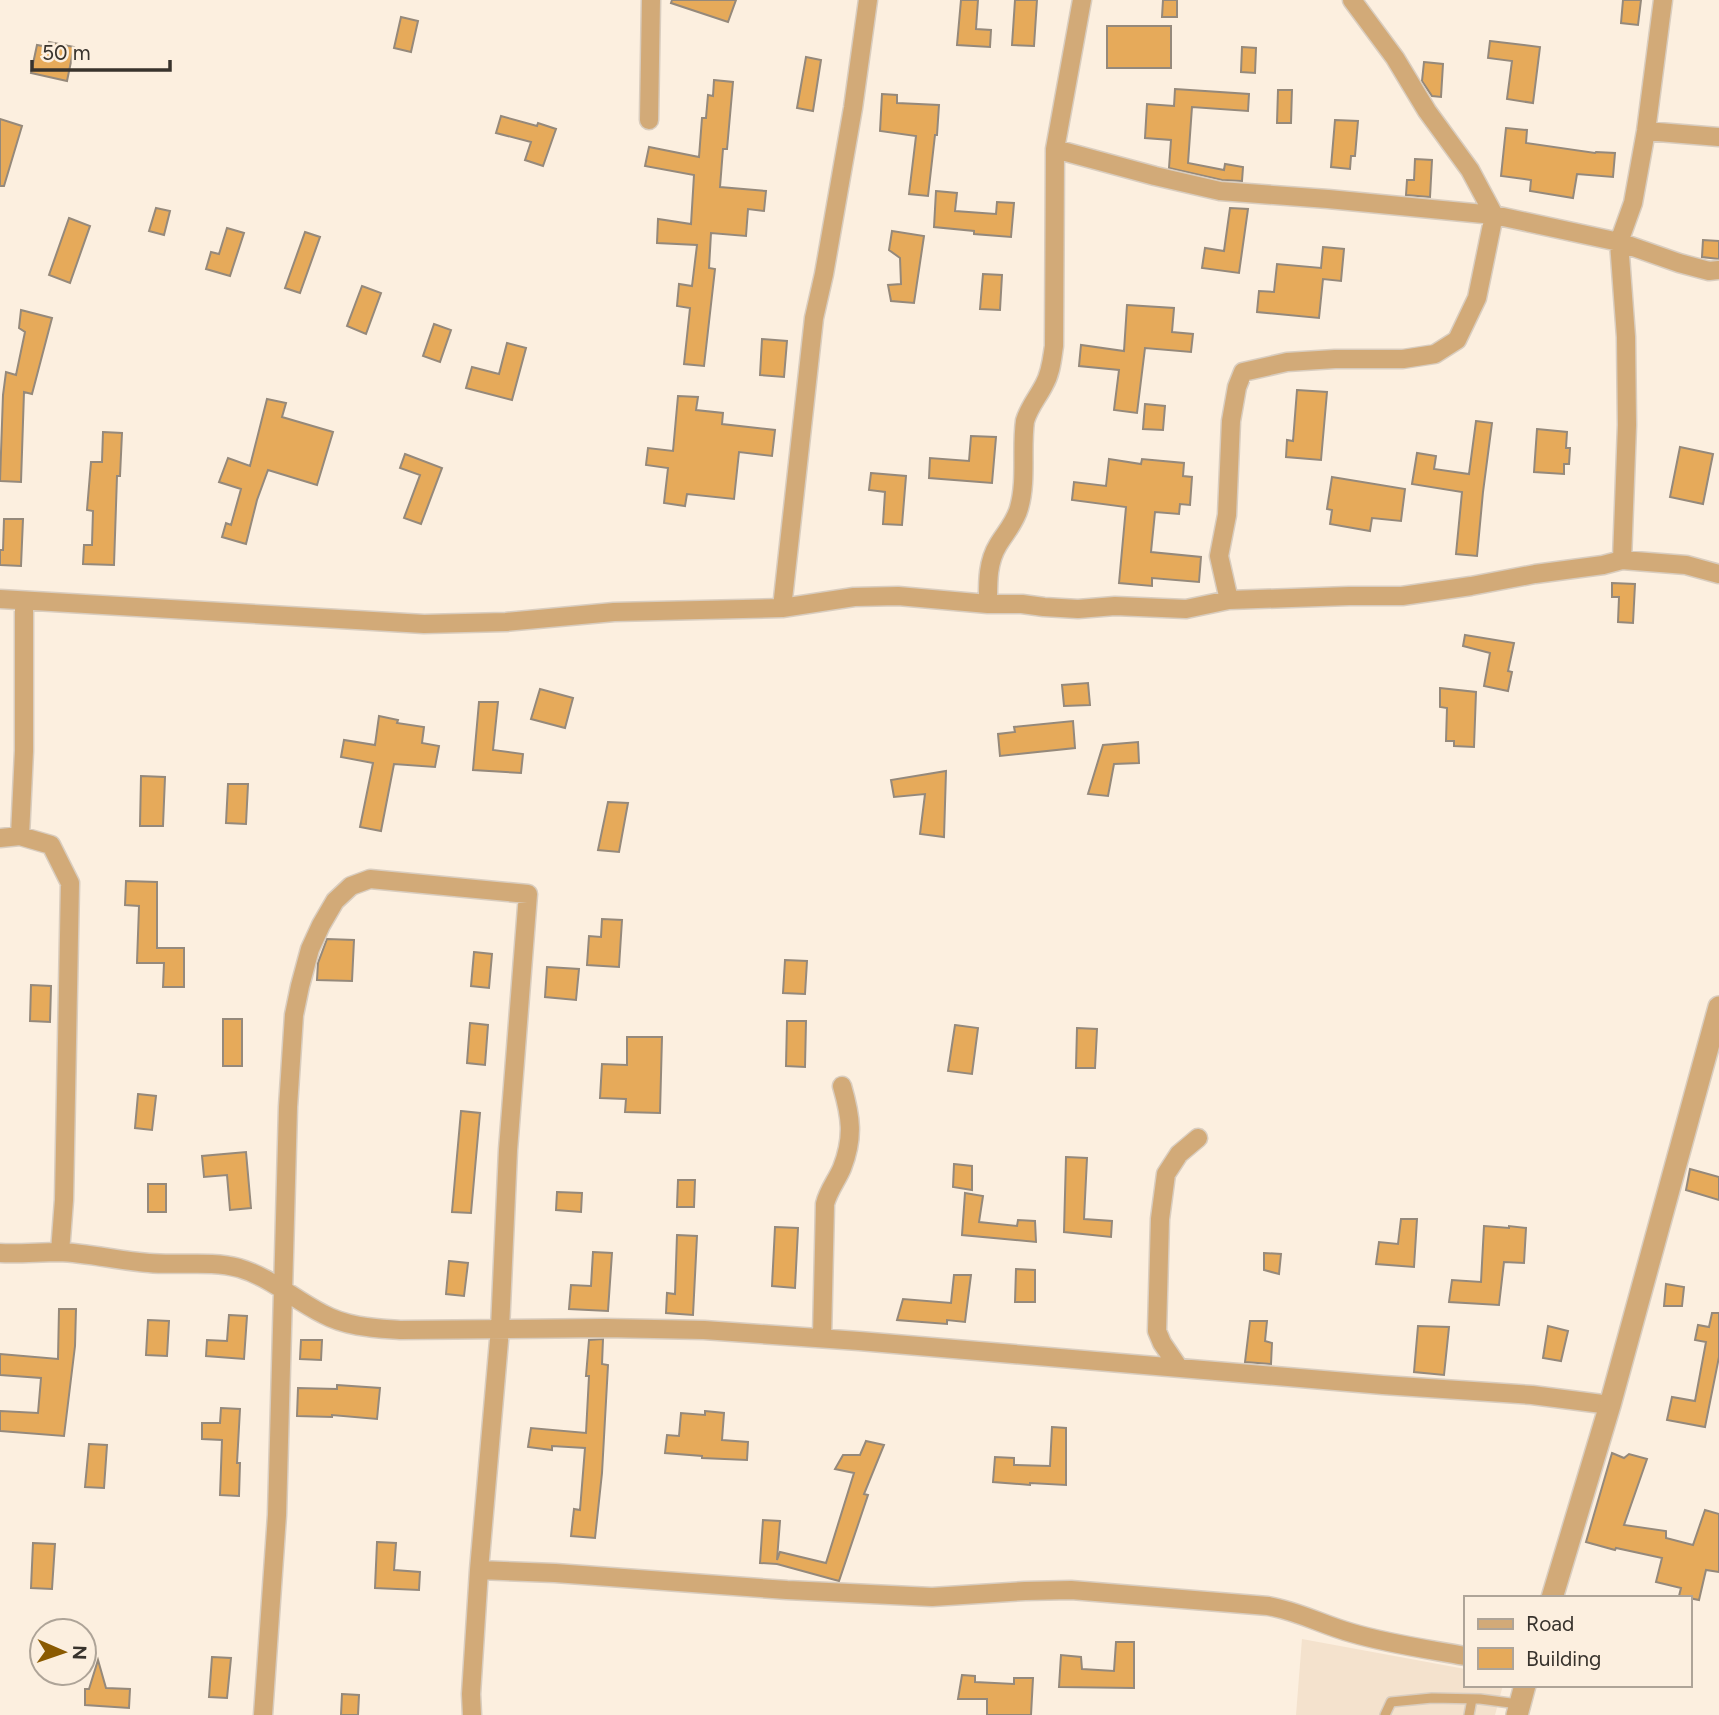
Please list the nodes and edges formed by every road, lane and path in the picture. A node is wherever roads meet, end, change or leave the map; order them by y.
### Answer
1 (651, 0) edge
2 (868, 0) edge
3 (1082, 0) edge
4 (1352, 0) edge
5 (1663, 0) edge
6 (649, 120) dead end
7 (1646, 131) junction
8 (1719, 137) edge
9 (1055, 149) junction
10 (1494, 215) junction
11 (1619, 242) junction
12 (1719, 270) edge
13 (1622, 560) junction
14 (1719, 574) edge
15 (0, 599) edge
16 (1229, 600) junction
17 (24, 601) junction
18 (988, 604) junction
19 (782, 608) junction
20 (20, 836) junction
21 (0, 838) edge
22 (1719, 1007) edge
23 (842, 1086) dead end
24 (1198, 1138) dead end
25 (60, 1252) junction
26 (0, 1253) edge
27 (284, 1290) junction
28 (499, 1329) junction
29 (822, 1338) junction
30 (1179, 1368) junction
31 (1610, 1405) junction
32 (479, 1570) junction
33 (1553, 1596) edge
34 (1464, 1656) edge
35 (1472, 1699) junction
36 (1521, 1702) edge
37 (263, 1715) edge
38 (472, 1715) edge
39 (1385, 1715) edge
40 (1469, 1715) edge

1 - 6 street
2 - 19 street
3 - 9 street
4 - 10 street
5 - 7 street
7 - 8 street
7 - 11 street
9 - 10 street
9 - 18 street
10 - 11 street
10 - 16 street
11 - 12 street
11 - 13 street
13 - 14 street
13 - 16 street
15 - 17 street
16 - 18 street
17 - 19 street
17 - 20 street
18 - 19 street
20 - 21 street
20 - 25 street
22 - 31 street
23 - 29 street
24 - 30 street
25 - 26 street
25 - 27 street
27 - 28 street
27 - 28 street
27 - 37 street
28 - 29 street
28 - 32 street
29 - 30 street
30 - 31 street
31 - 33 street
32 - 34 street
32 - 38 street
35 - 36 lane
35 - 39 lane
35 - 40 lane

